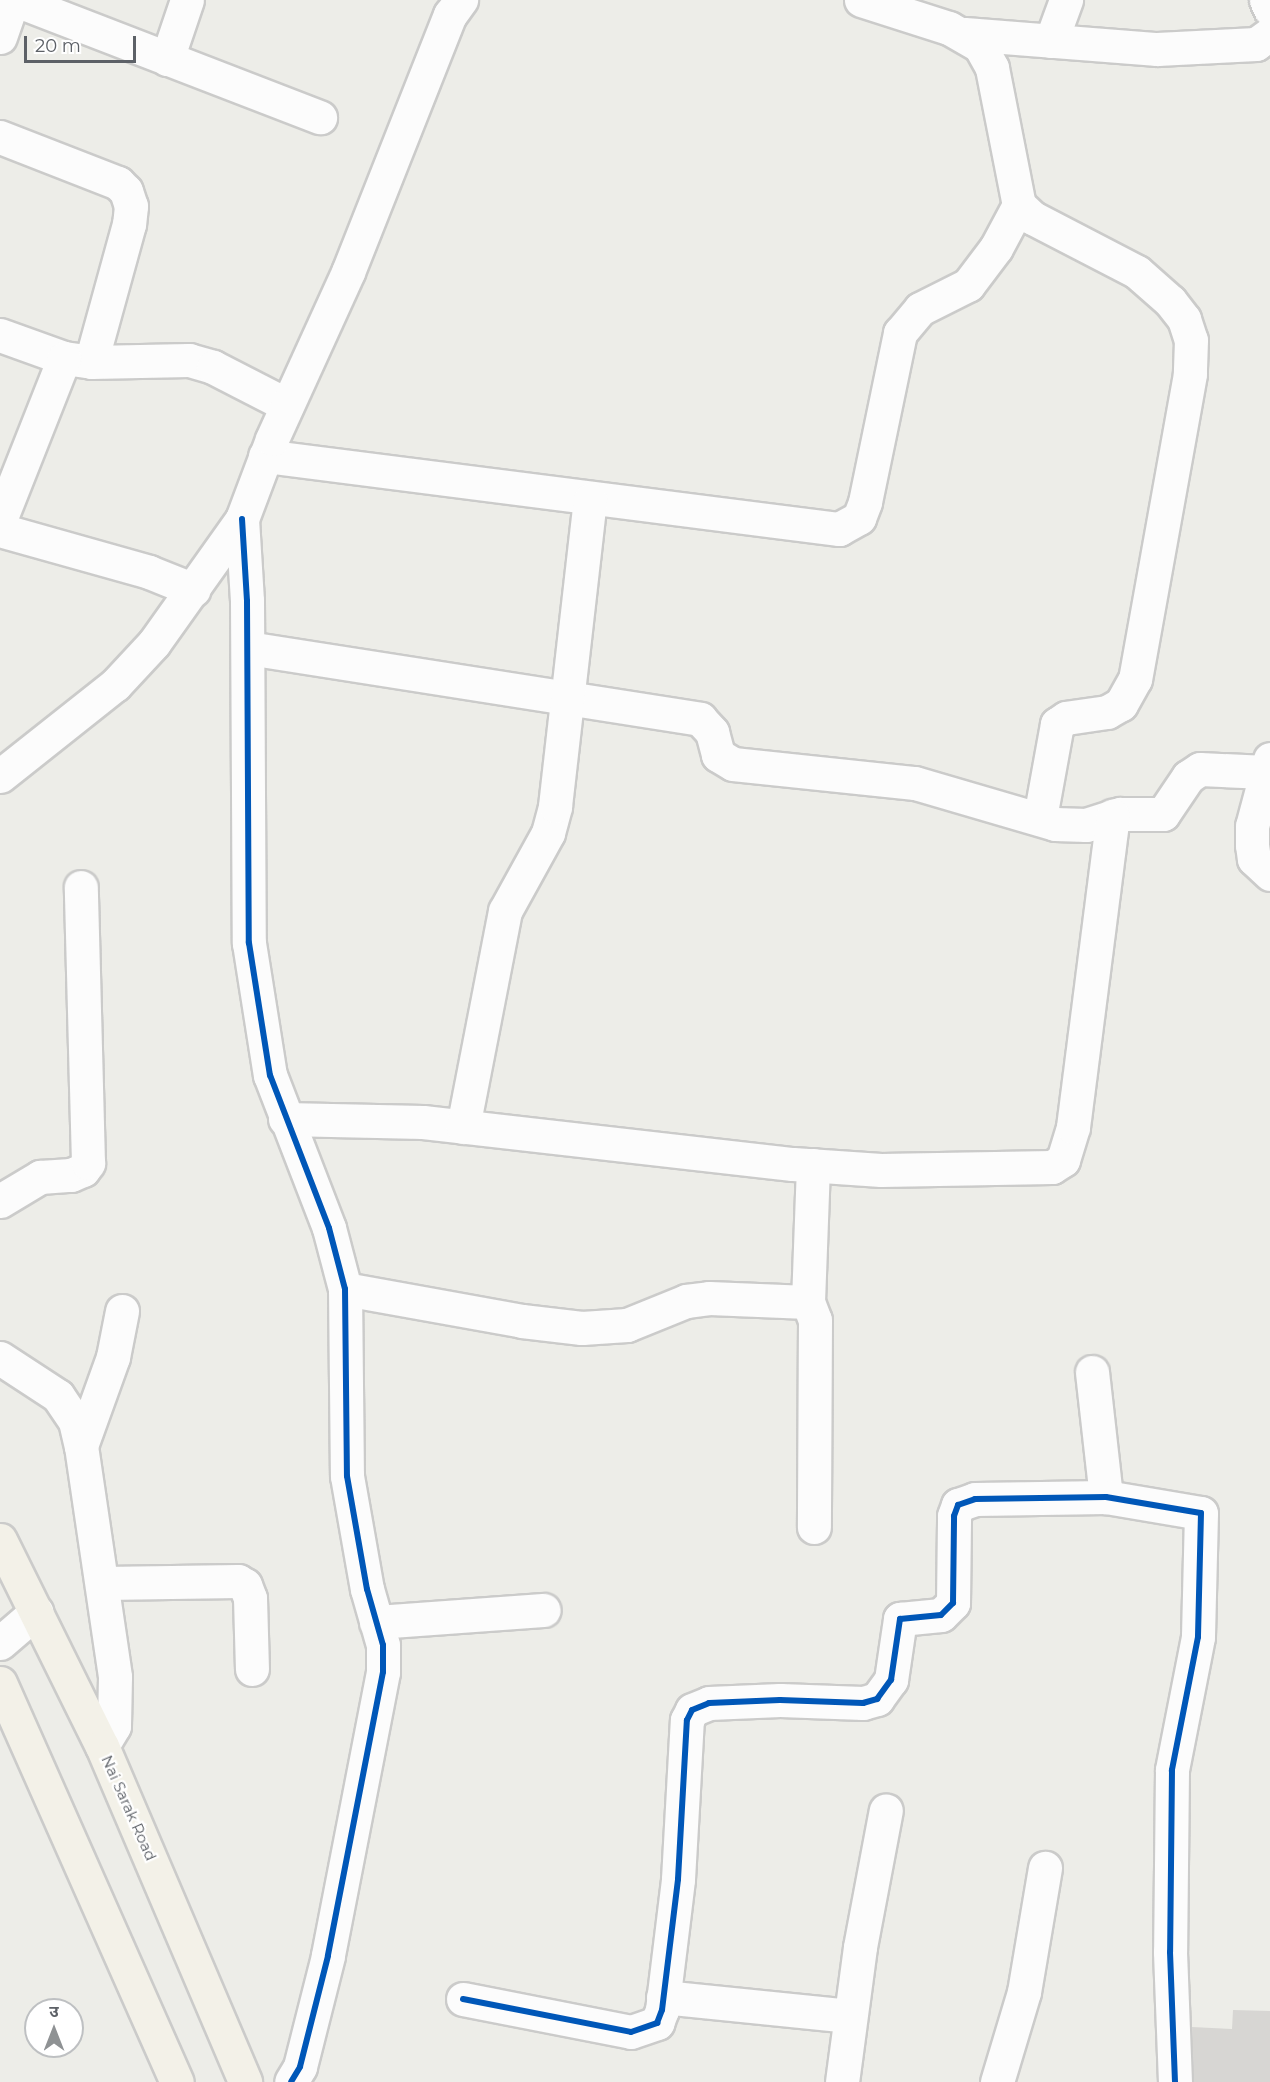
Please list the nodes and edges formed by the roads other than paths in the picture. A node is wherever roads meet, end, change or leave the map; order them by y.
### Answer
1 (14, 0) edge
2 (188, 0) edge
3 (861, 0) edge
4 (1066, 0) edge
5 (1266, 0) edge
6 (451, 2) edge
7 (1270, 9) edge
8 (965, 34) junction
9 (1270, 34) edge
10 (0, 37) edge
11 (1052, 41) junction
12 (166, 59) junction
13 (320, 117) dead end
14 (0, 137) edge
15 (1019, 205) junction
16 (0, 335) edge
17 (78, 360) junction
18 (287, 405) junction
19 (265, 456) junction
20 (590, 500) junction
21 (242, 519) junction
22 (0, 520) edge
23 (0, 530) edge
24 (194, 590) junction
25 (248, 648) junction
26 (569, 699) junction
27 (1268, 766) edge
28 (0, 776) edge
29 (1113, 816) junction
30 (1040, 818) junction
31 (1270, 874) edge
32 (81, 887) dead end
33 (285, 1119) junction
34 (463, 1127) junction
35 (813, 1165) junction
36 (0, 1200) edge
37 (345, 1289) junction
38 (808, 1302) junction
39 (122, 1311) dead end
40 (0, 1358) edge
41 (1092, 1372) dead end
42 (81, 1446) junction
43 (1106, 1497) junction
44 (814, 1527) dead end
45 (0, 1540) edge
46 (104, 1583) junction
47 (544, 1610) dead end
48 (36, 1612) junction
49 (376, 1622) junction
50 (0, 1643) edge
51 (252, 1669) dead end
52 (0, 1683) edge
53 (102, 1746) junction
54 (886, 1810) dead end
55 (1045, 1868) dead end
56 (663, 1997) junction
57 (463, 1999) dead end
58 (850, 2016) junction
59 (177, 2082) edge
60 (245, 2082) edge
61 (291, 2082) edge
62 (842, 2082) edge
63 (997, 2082) edge
64 (1175, 2082) edge

1 - 10 street
1 - 12 street
2 - 12 street
3 - 8 street
4 - 11 street
5 - 7 street
6 - 18 street
8 - 11 street
8 - 15 street
9 - 11 street
12 - 13 street
14 - 17 street
15 - 20 street
15 - 30 street
16 - 17 street
17 - 18 street
17 - 22 street
18 - 19 street
19 - 20 street
19 - 21 street
20 - 26 street
21 - 24 street
21 - 25 street
23 - 24 street
24 - 28 street
25 - 26 street
25 - 33 street
26 - 30 street
26 - 34 street
27 - 29 street
27 - 31 street
29 - 30 street
29 - 35 street
32 - 36 street
33 - 34 street
33 - 37 street
34 - 35 street
35 - 38 street
37 - 38 street
37 - 49 street
38 - 44 street
39 - 42 street
40 - 42 street
41 - 43 street
42 - 46 street
43 - 56 street
43 - 64 street
45 - 48 main road, Nai Sarak Road
46 - 51 street
46 - 53 street
47 - 49 street
48 - 50 street
48 - 53 main road, Nai Sarak Road
49 - 61 street
52 - 59 main road
53 - 60 main road, Nai Sarak Road
54 - 58 street
55 - 63 street
56 - 57 street
56 - 58 street
58 - 62 street

